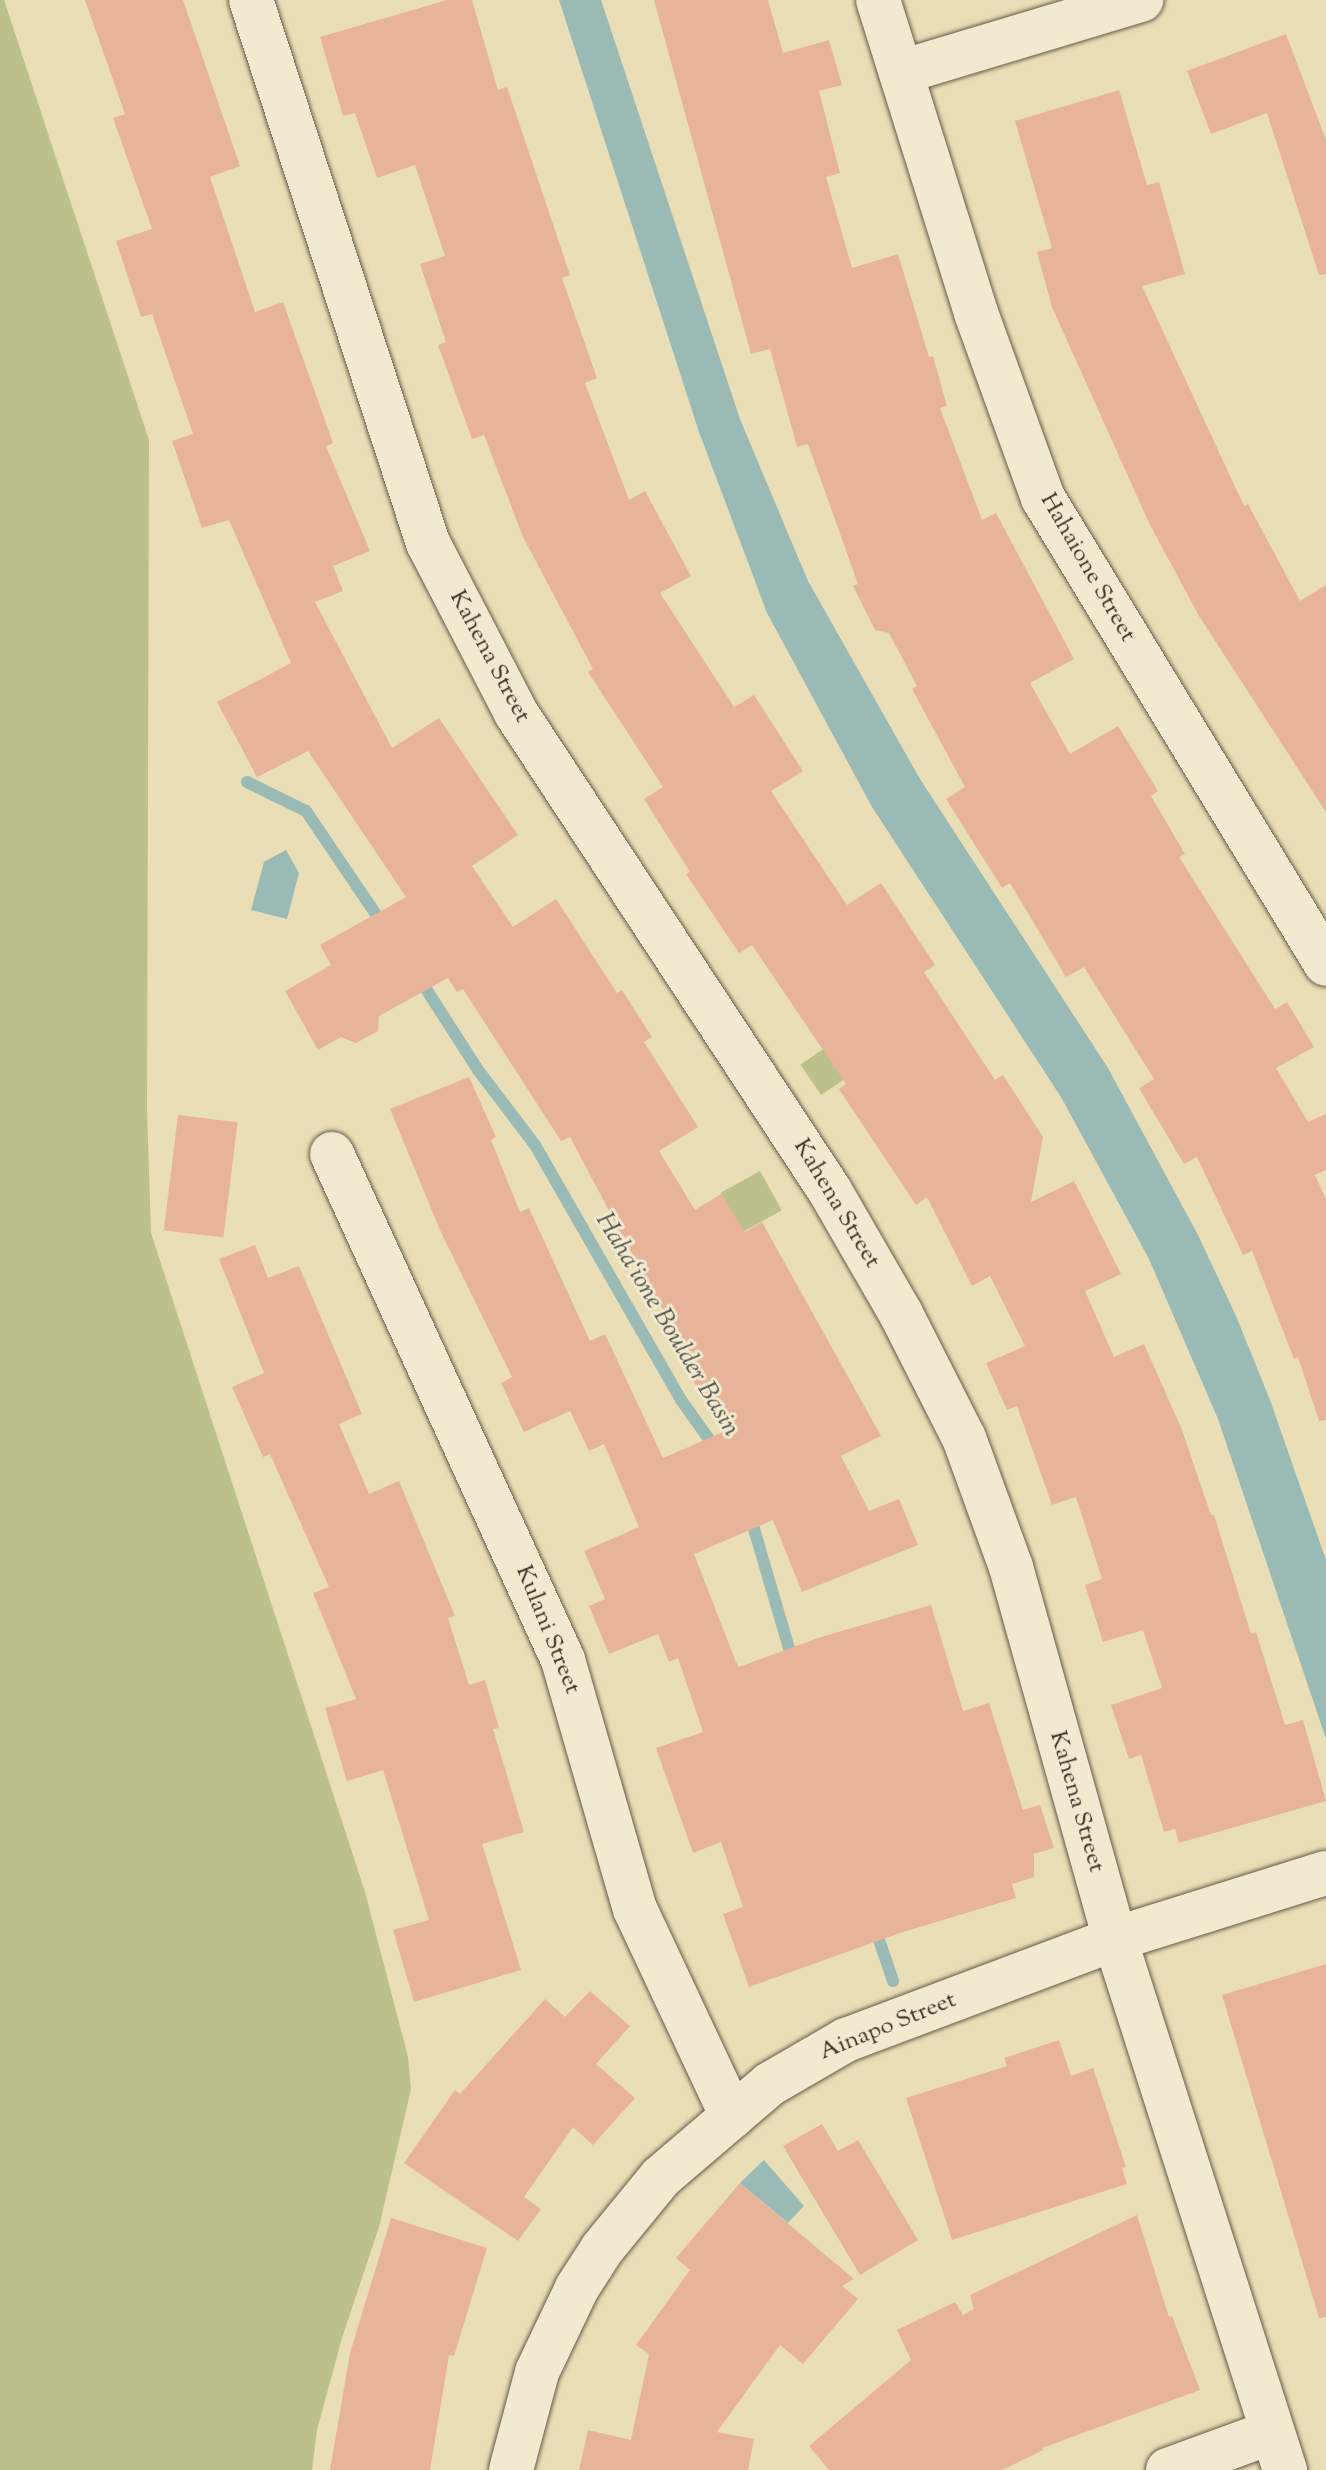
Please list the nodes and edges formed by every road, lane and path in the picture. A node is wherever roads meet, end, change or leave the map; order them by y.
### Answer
1 (251, 0) edge
2 (878, 0) edge
3 (1141, 0) edge
4 (901, 72) junction
5 (1326, 964) edge
6 (332, 1154) dead end
7 (1326, 1873) edge
8 (1115, 1939) junction
9 (732, 2116) junction
10 (1278, 2451) edge
11 (511, 2470) edge
12 (1168, 2470) edge

1 - 8 street, Kahena Street
2 - 4 street, Hahaione Street
3 - 4 street
4 - 5 street, Hahaione Street
6 - 9 street, Kulani Street
7 - 8 street, Ainapo Street
8 - 9 street, Ainapo Street
8 - 10 street, Kahena Street
9 - 11 street, Ainapo Street
10 - 12 street

